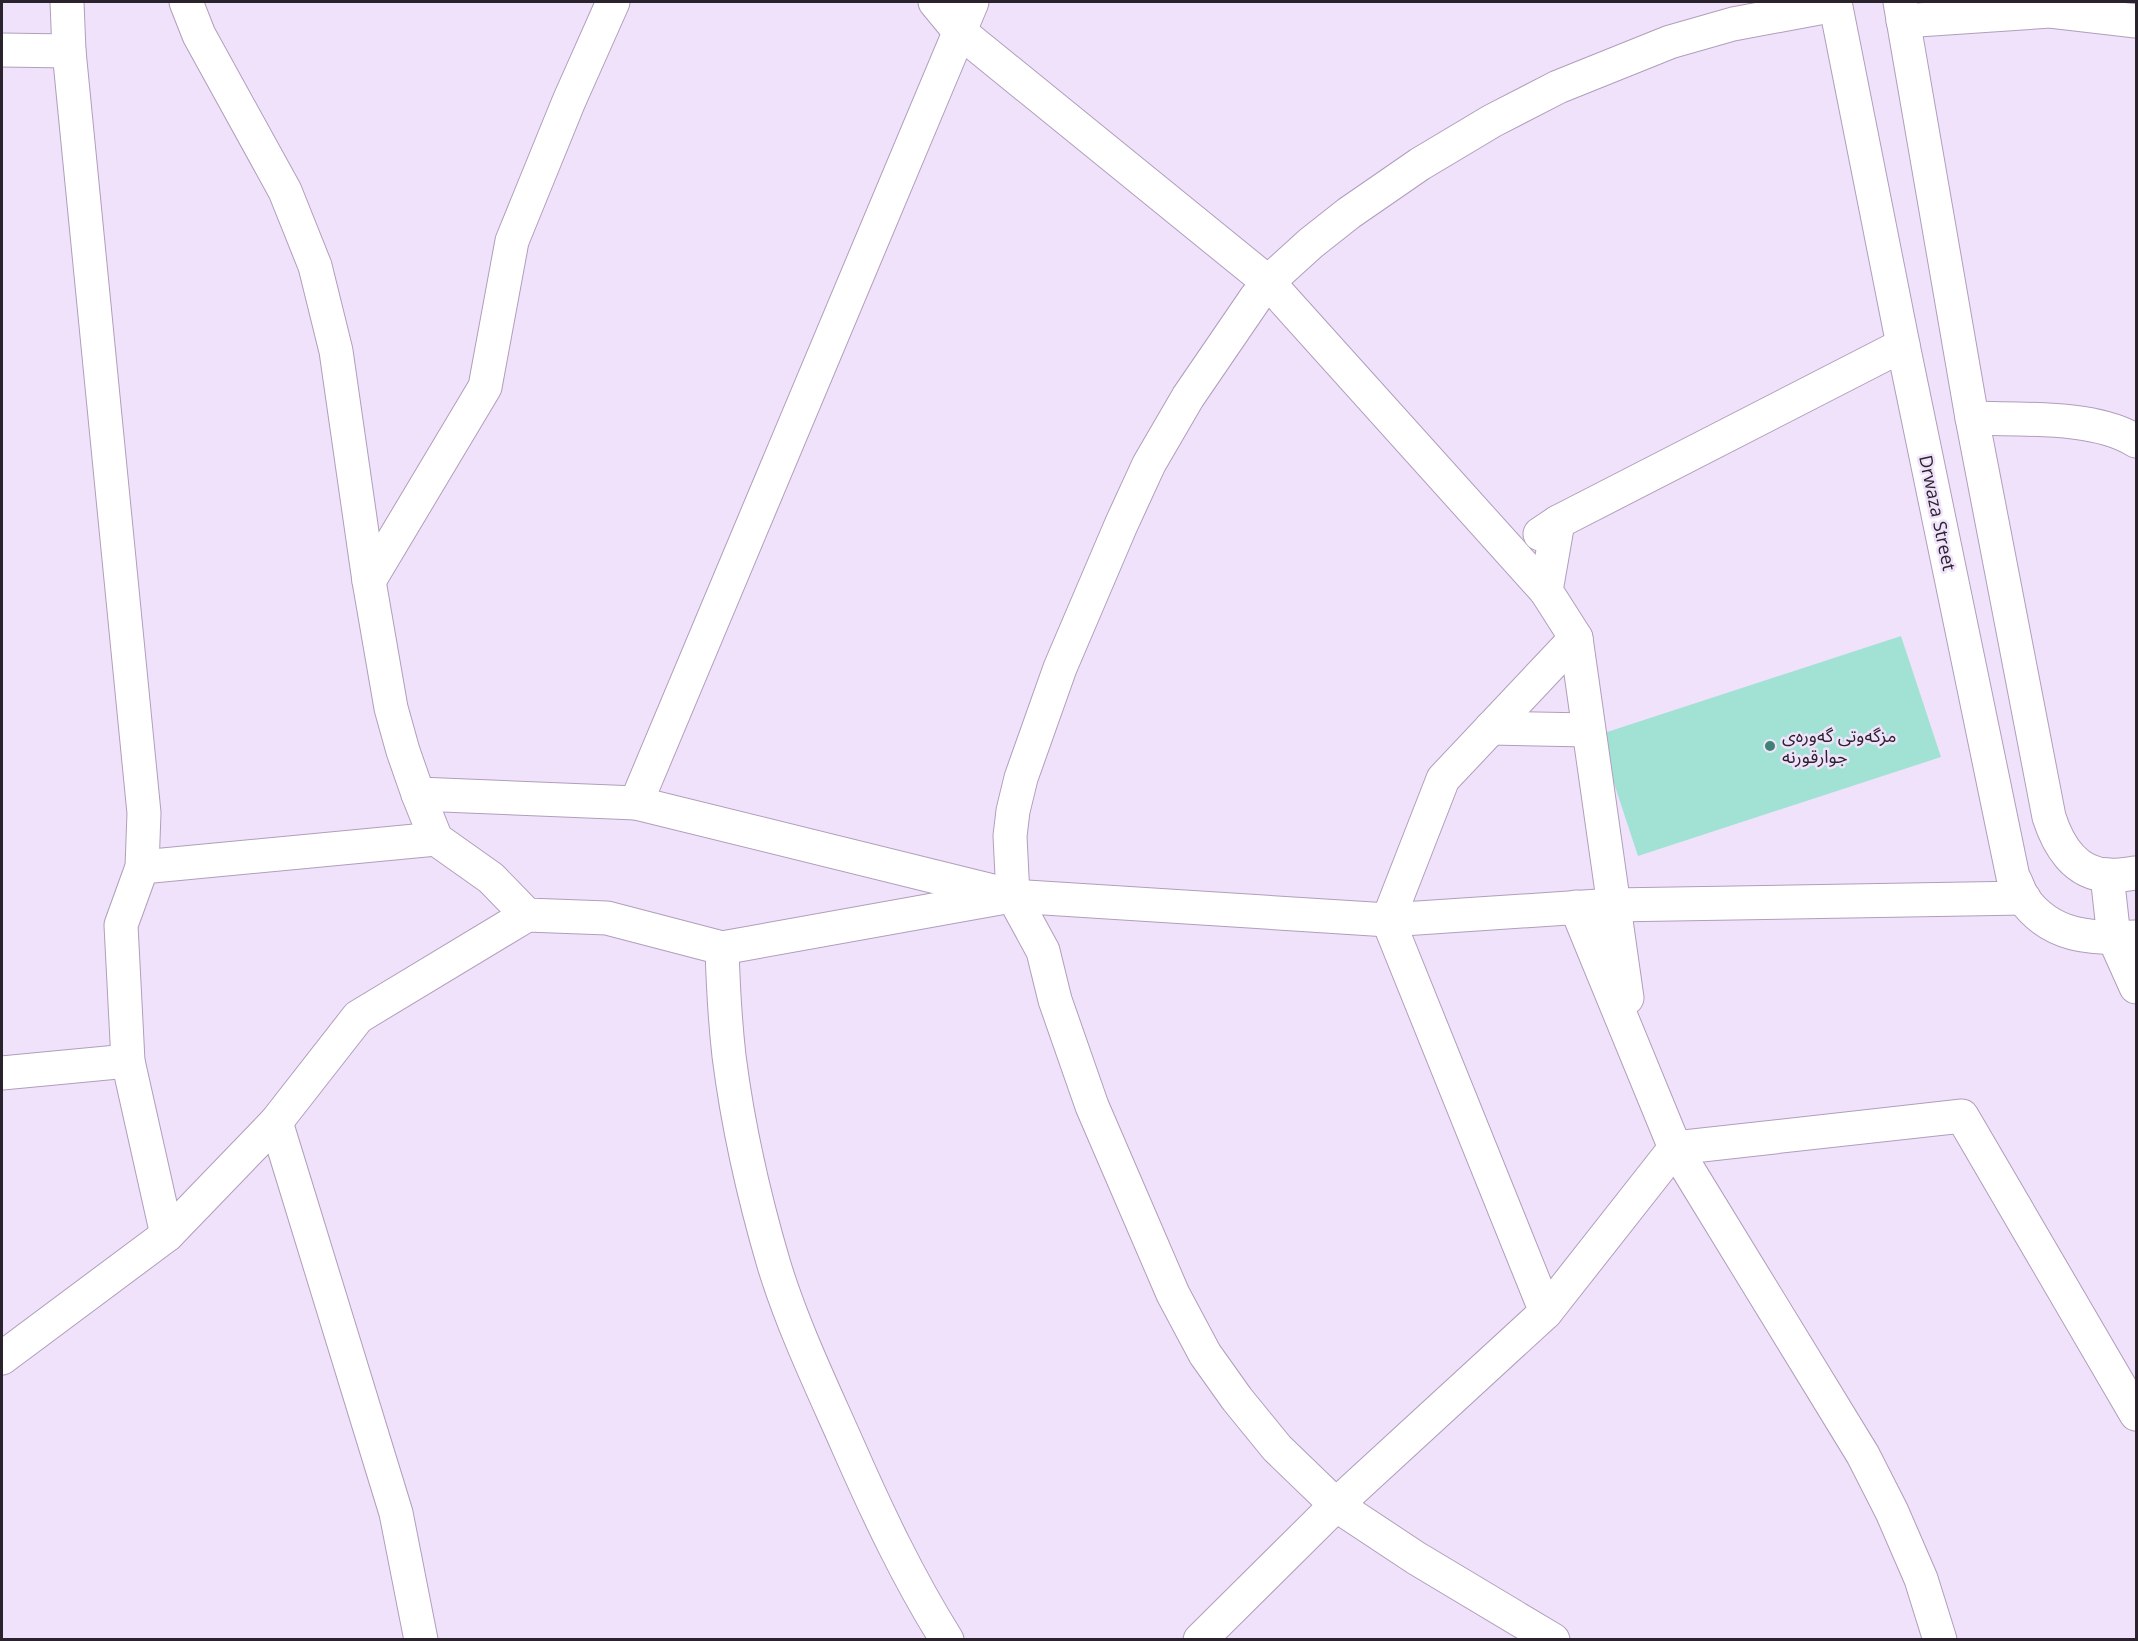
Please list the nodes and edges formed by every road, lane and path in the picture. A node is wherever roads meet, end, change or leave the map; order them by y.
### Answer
1 (67, 2) edge
2 (186, 2) edge
3 (613, 2) edge
4 (935, 2) edge
5 (972, 2) edge
6 (1835, 3) edge
7 (1901, 11) edge
8 (2136, 21) edge
9 (959, 31) junction
10 (2, 50) edge
11 (69, 51) junction
12 (1268, 282) junction
13 (1903, 345) junction
14 (1972, 418) junction
15 (2136, 441) edge
16 (1558, 522) junction
17 (1513, 553) junction
18 (369, 581) junction
19 (1546, 591) junction
20 (1576, 638) junction
21 (1491, 728) junction
22 (1588, 730) junction
23 (418, 794) junction
24 (636, 803) junction
25 (436, 840) junction
26 (142, 867) junction
27 (2122, 874) edge
28 (1013, 896) junction
29 (2024, 898) junction
30 (1613, 905) junction
31 (1576, 907) junction
32 (527, 915) junction
33 (1388, 920) junction
34 (2125, 938) edge
35 (722, 948) junction
36 (2136, 987) edge
37 (1634, 1047) junction
38 (128, 1061) junction
39 (2, 1073) edge
40 (276, 1122) junction
41 (1675, 1148) junction
42 (167, 1234) junction
43 (1546, 1312) junction
44 (2, 1358) edge
45 (2136, 1414) edge
46 (1336, 1504) junction
47 (421, 1640) edge
48 (947, 1640) edge
49 (1200, 1640) edge
50 (1553, 1640) edge
51 (1940, 1640) edge

1 - 11 street
2 - 18 street
3 - 18 street
4 - 9 street
5 - 9 street
6 - 12 street
6 - 13 street, Drwaza Street
7 - 8 street
7 - 14 street
9 - 12 street
9 - 24 street
10 - 11 street
11 - 26 street
12 - 17 street
12 - 28 street
13 - 16 street
13 - 29 street, Drwaza Street
14 - 15 street
14 - 27 street
16 - 17 street
16 - 19 street
17 - 19 street
18 - 23 street
19 - 20 street
20 - 21 street
20 - 22 street
21 - 22 street
21 - 33 street
22 - 30 street
23 - 24 street
23 - 25 street
24 - 28 street
25 - 26 street
25 - 32 street
26 - 38 street
27 - 34 street
28 - 33 street
28 - 35 street
28 - 46 street
29 - 30 street
29 - 34 street, Drwaza Street
30 - 31 street
30 - 37 street
31 - 33 street
31 - 37 street
32 - 35 street
32 - 40 street
33 - 43 street
34 - 36 street
35 - 48 street
37 - 41 street
38 - 39 street
38 - 42 street
40 - 42 street
40 - 47 street
41 - 43 street
41 - 45 street
41 - 51 street
42 - 44 street
43 - 46 street
46 - 49 street
46 - 50 street

